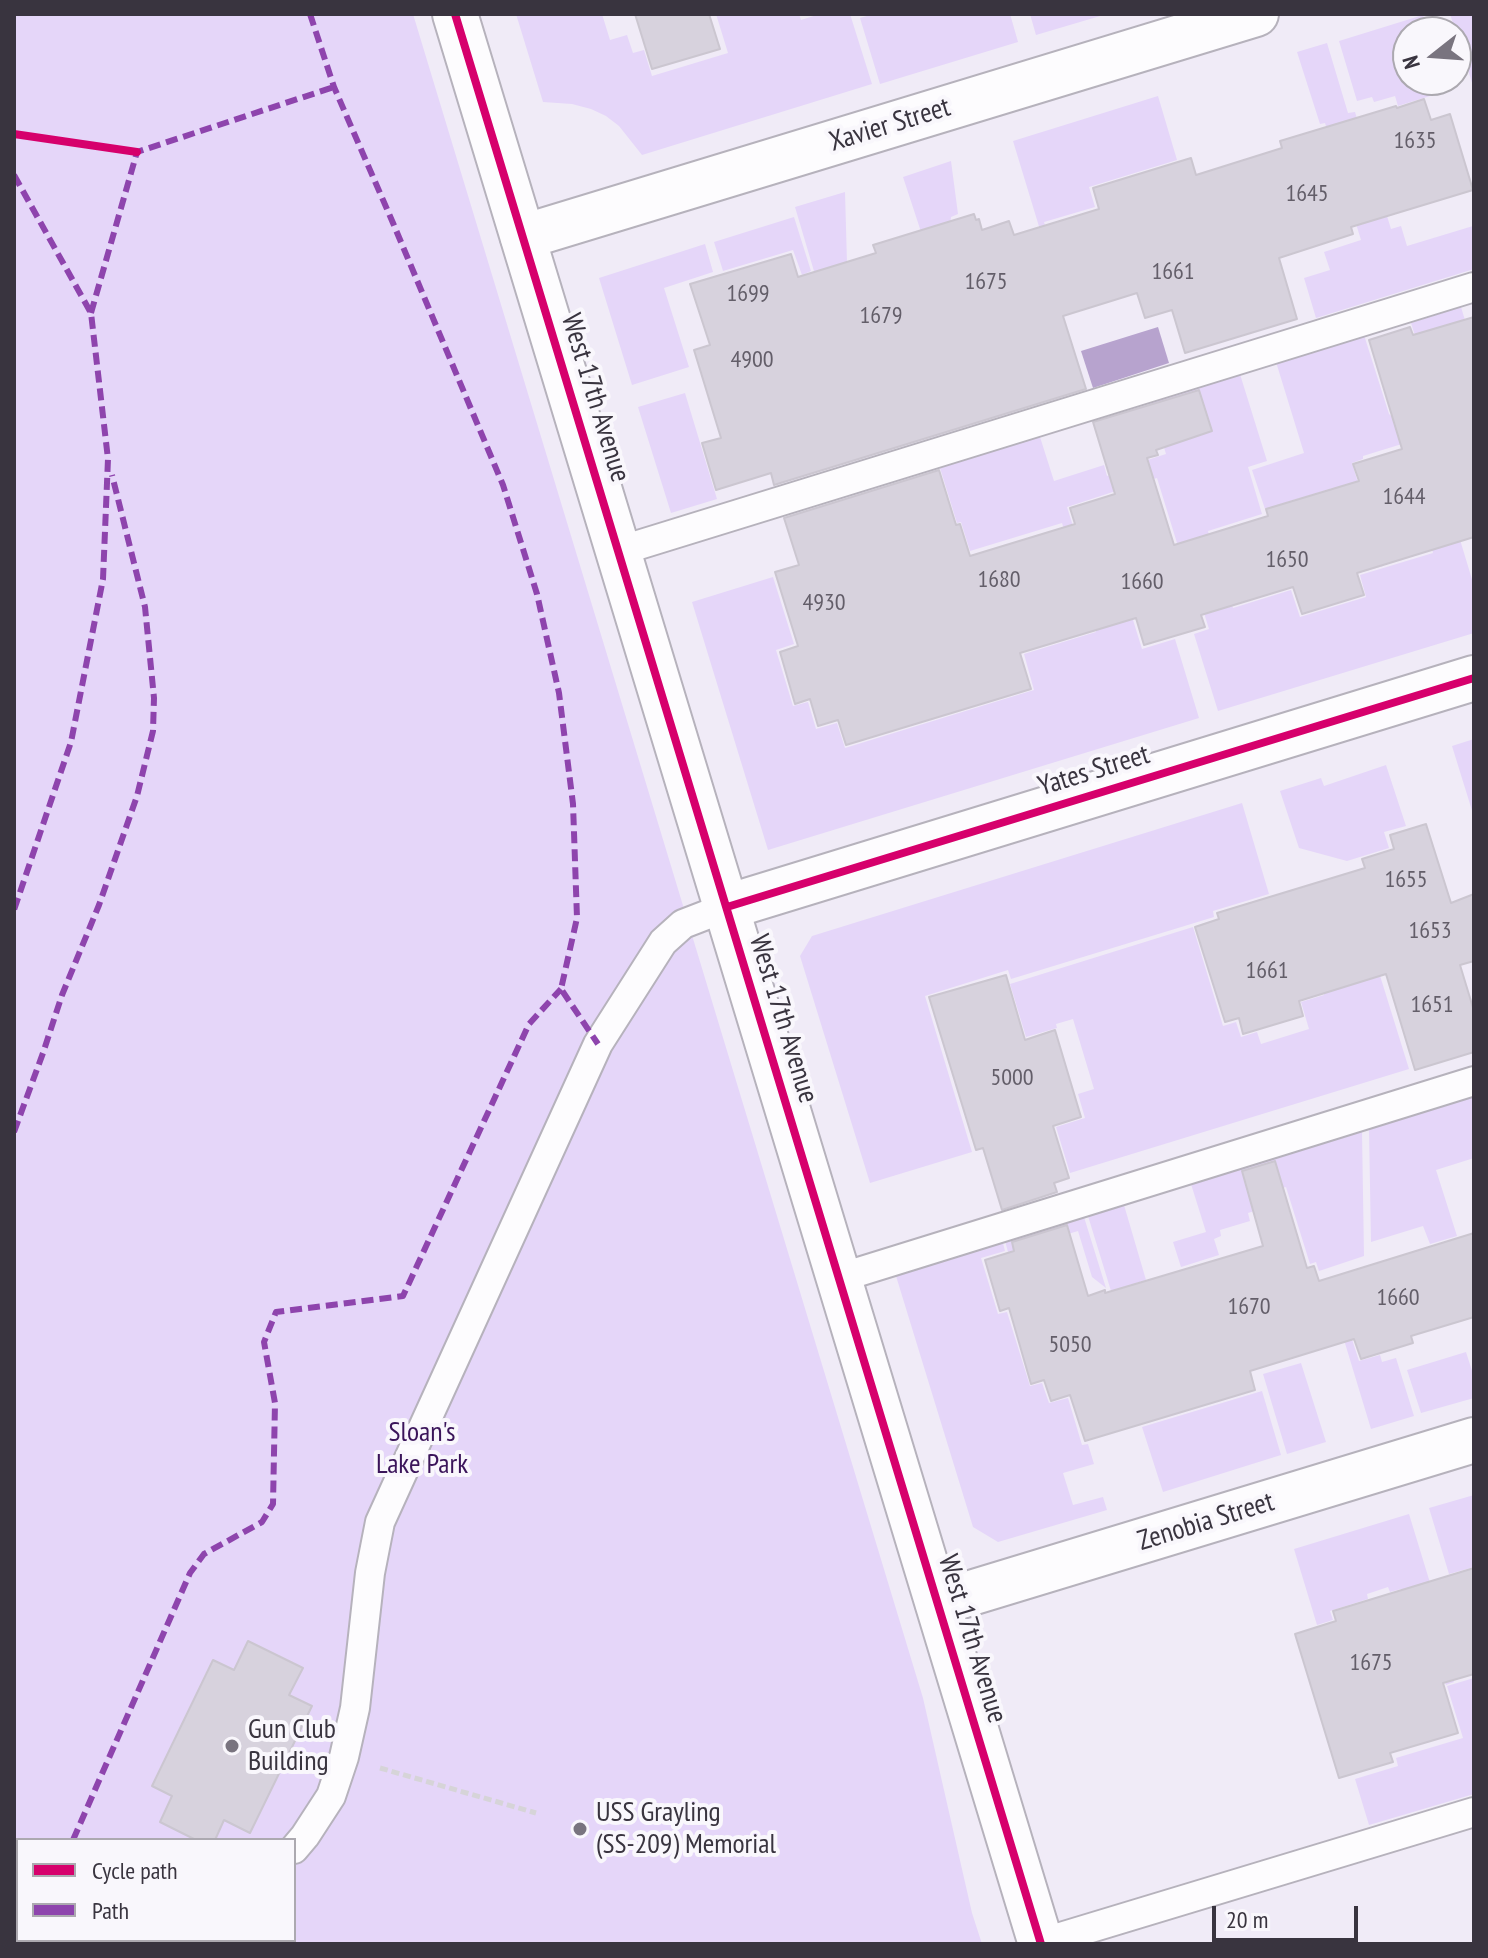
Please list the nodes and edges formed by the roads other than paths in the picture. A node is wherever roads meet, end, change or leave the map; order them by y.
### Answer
1 (455, 14) edge
2 (1256, 14) edge
3 (523, 237) junction
4 (1474, 287) edge
5 (619, 551) junction
6 (1474, 678) edge
7 (727, 907) junction
8 (1474, 1081) edge
9 (839, 1278) junction
10 (1474, 1440) edge
11 (938, 1603) junction
12 (1474, 1812) edge
13 (296, 1847) edge
14 (1041, 1944) edge

1 - 3 street, West 17th Avenue
2 - 3 street, Xavier Street
3 - 5 street, West 17th Avenue
4 - 5 lane
5 - 7 street, West 17th Avenue
6 - 7 street, Yates Street
7 - 9 street, West 17th Avenue
7 - 13 lane
8 - 9 lane
9 - 11 street, West 17th Avenue
10 - 11 street, Zenobia Street
11 - 14 street, West 17th Avenue
12 - 14 lane

